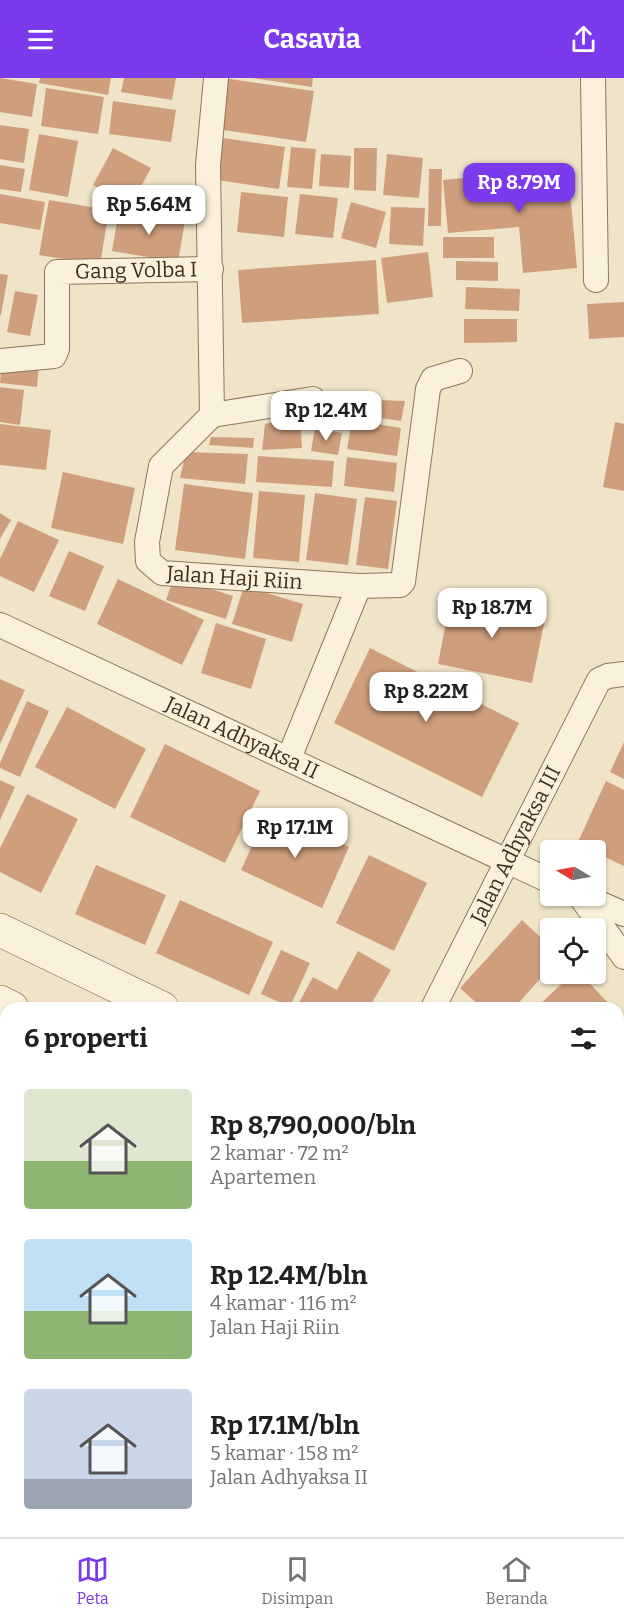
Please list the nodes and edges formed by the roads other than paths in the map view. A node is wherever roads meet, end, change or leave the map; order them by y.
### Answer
1 (216, 78) edge
2 (593, 78) edge
3 (211, 269) junction
4 (596, 280) dead end
5 (0, 360) edge
6 (460, 371) dead end
7 (313, 399) dead end
8 (212, 415) junction
9 (359, 586) junction
10 (0, 625) edge
11 (624, 674) edge
12 (289, 758) junction
13 (508, 863) junction
14 (540, 877) edge
15 (588, 906) edge
16 (605, 906) edge
17 (624, 914) edge
18 (0, 930) edge
19 (624, 957) edge
20 (150, 1002) edge
21 (436, 1002) edge

1 - 3 street
2 - 4 street
3 - 5 street, Gang Volba I
3 - 8 street
6 - 9 street
7 - 8 street
8 - 9 street, Jalan Haji Riin
9 - 12 street
10 - 12 street, Jalan Adhyaksa II
11 - 13 street, Jalan Adhyaksa III
12 - 13 street, Jalan Adhyaksa II
13 - 14 street, Jalan Adhyaksa II
13 - 21 street, Jalan Adhyaksa III
15 - 19 street
16 - 17 street
18 - 20 main road

